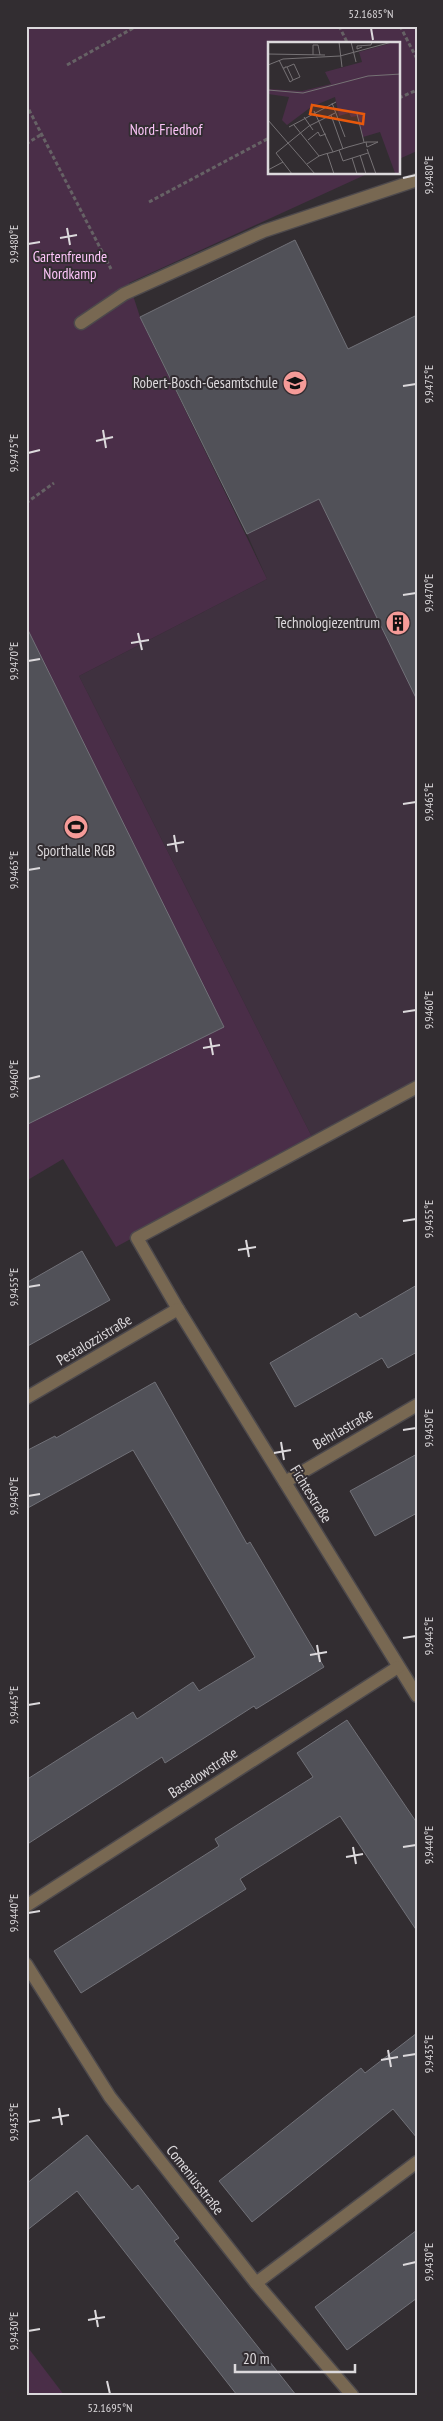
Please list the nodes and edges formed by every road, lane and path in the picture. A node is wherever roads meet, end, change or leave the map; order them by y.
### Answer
1 (138, 26) edge
2 (339, 26) edge
3 (400, 26) edge
4 (347, 42) edge
5 (417, 58) edge
6 (67, 64) dead end
7 (417, 90) edge
8 (400, 98) edge
9 (26, 104) edge
10 (42, 134) junction
11 (268, 139) edge
12 (26, 144) edge
13 (417, 180) edge
14 (149, 202) dead end
15 (124, 294) junction
16 (80, 323) dead end
17 (54, 483) dead end
18 (26, 503) edge
19 (417, 1087) edge
20 (178, 1309) junction
21 (26, 1398) edge
22 (417, 1405) edge
23 (285, 1482) junction
24 (398, 1667) junction
25 (417, 1696) edge
26 (26, 1906) edge
27 (26, 1964) edge
28 (417, 2162) edge
29 (256, 2283) junction
30 (352, 2395) edge

1 - 6 path
2 - 4 path
3 - 5 path
7 - 8 path
9 - 10 path
10 - 12 path
10 - 15 path
11 - 14 path
13 - 15 street
15 - 16 street
17 - 18 path
19 - 20 street, Fichtestraße
20 - 21 street, Pestalozzistraße
20 - 23 street, Fichtestraße
22 - 23 street, Behrlastraße
23 - 24 street, Fichtestraße
24 - 25 street, Fichtestraße
24 - 26 street, Basedowstraße
27 - 29 street, Comeniusstraße
28 - 29 street
29 - 30 street, Comeniusstraße

